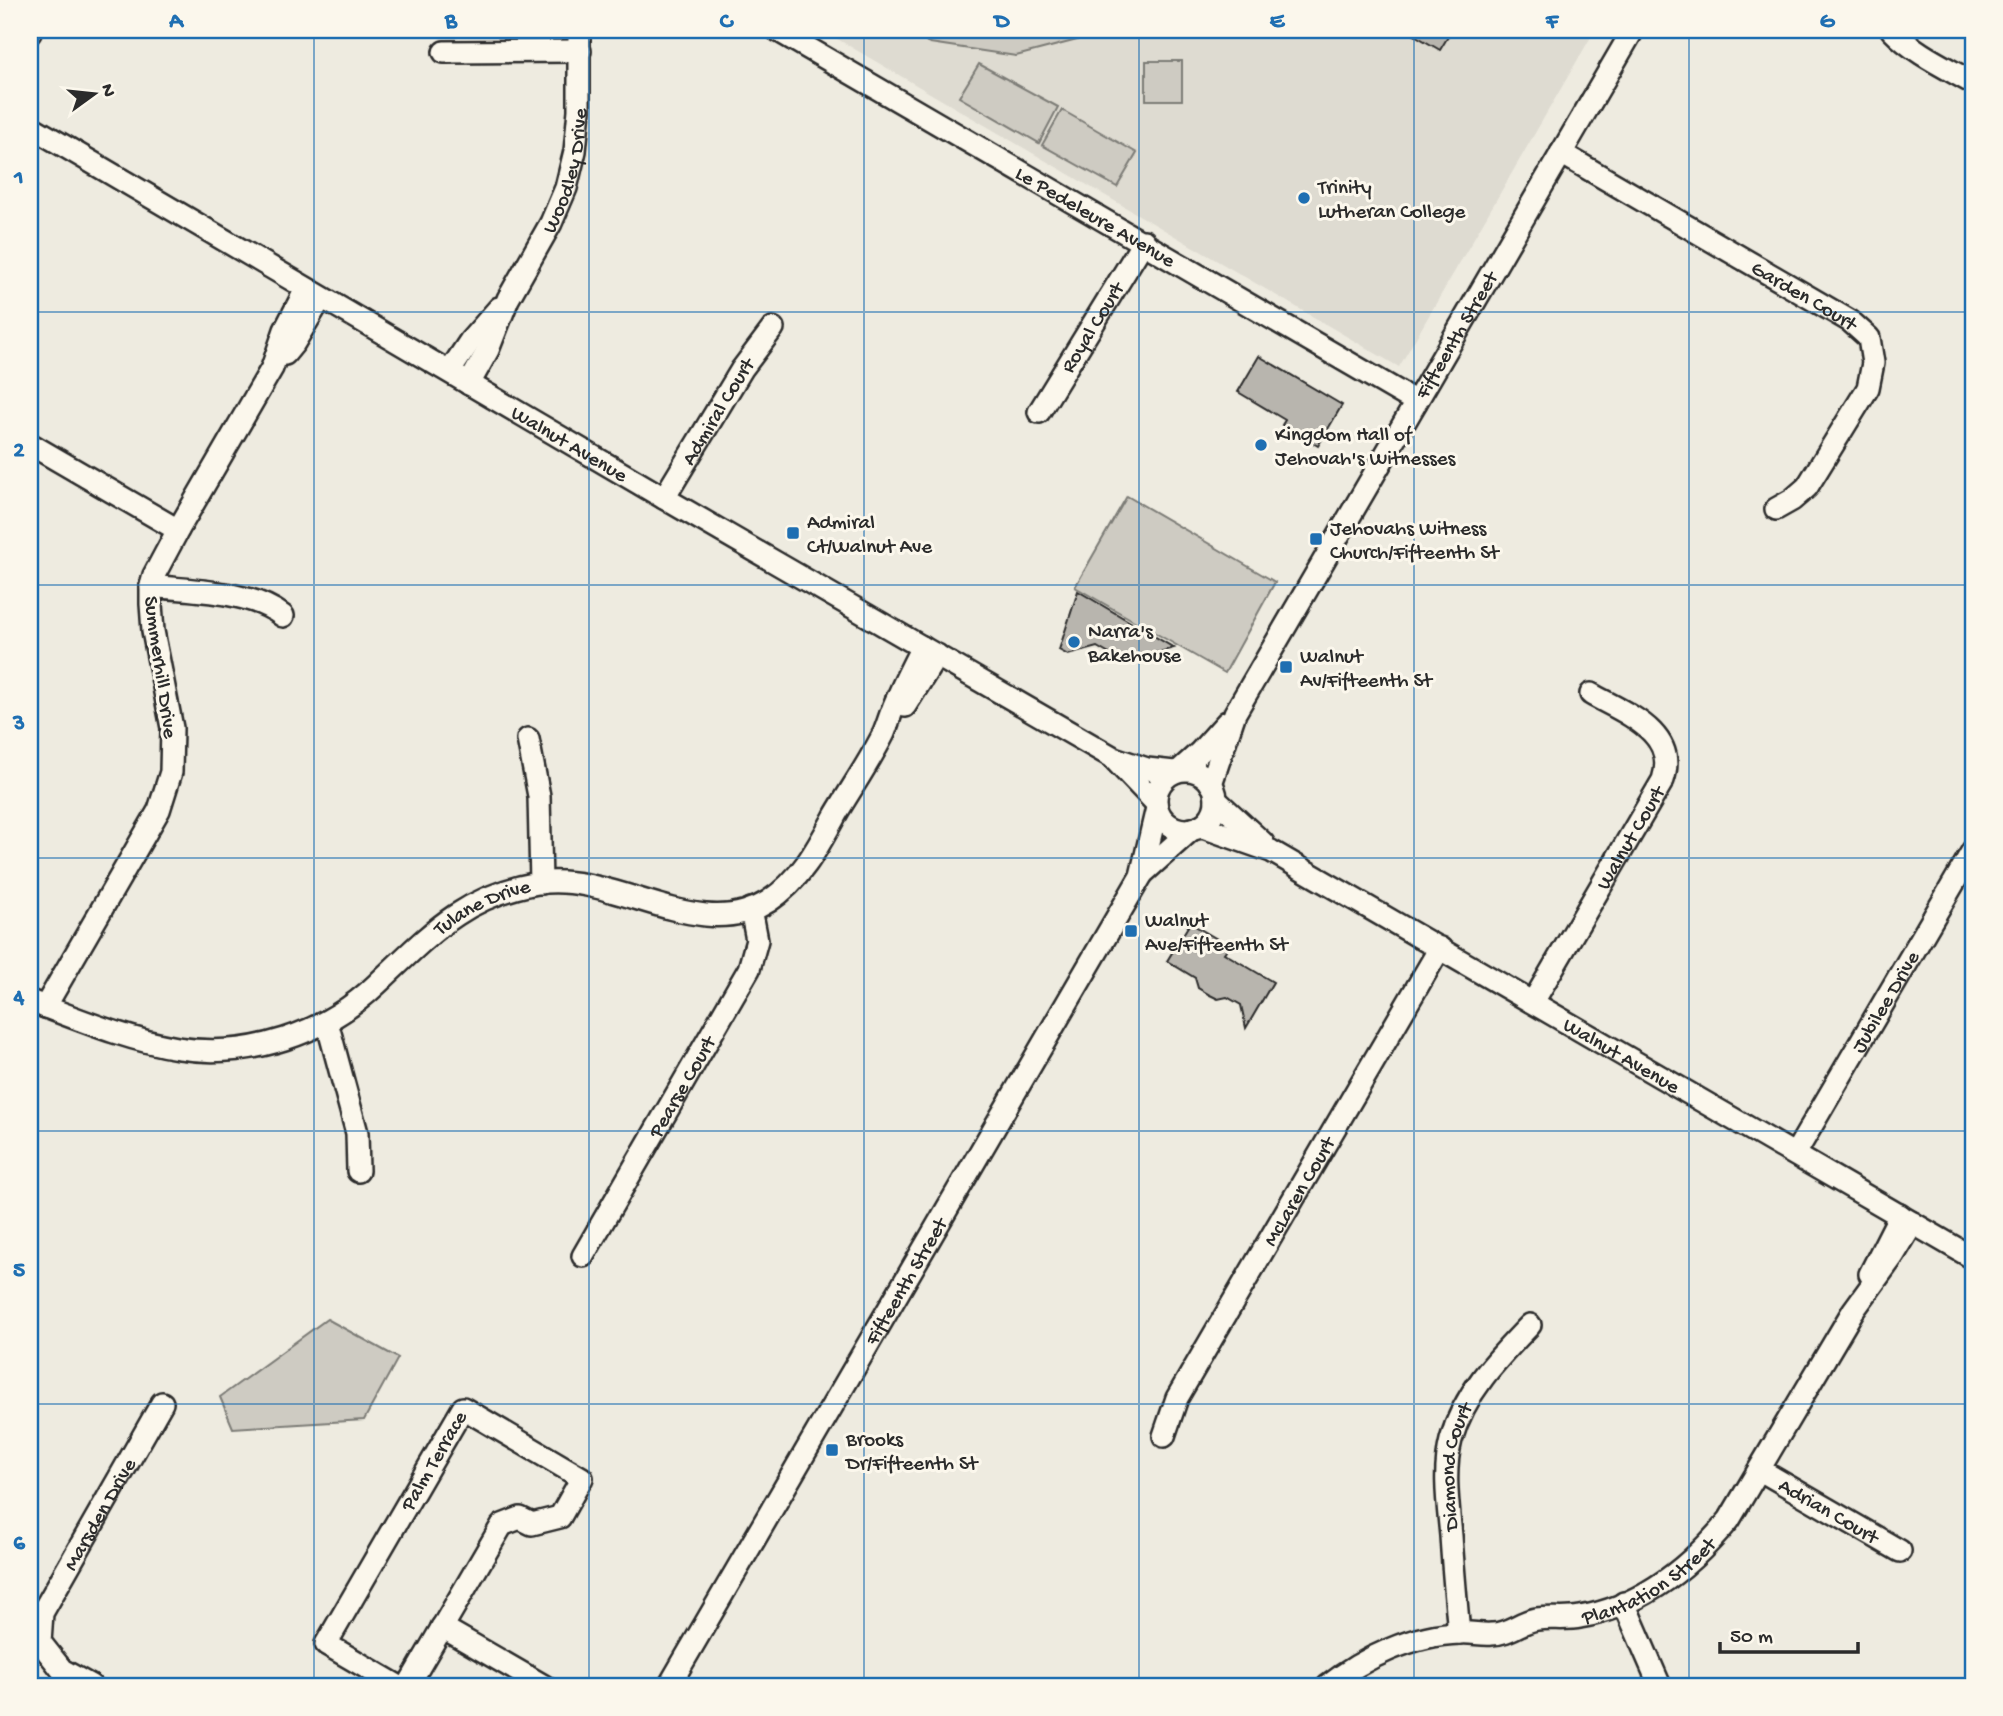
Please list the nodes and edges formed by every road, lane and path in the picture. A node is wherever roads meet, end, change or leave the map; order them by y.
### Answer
1 (579, 30) edge
2 (777, 30) edge
3 (1633, 30) edge
4 (1892, 30) edge
5 (580, 51) junction
6 (444, 52) dead end
7 (1973, 83) edge
8 (30, 126) edge
9 (1561, 153) junction
10 (1144, 241) junction
11 (313, 293) junction
12 (508, 299) junction
13 (772, 328) dead end
14 (450, 371) junction
15 (469, 384) junction
16 (1416, 402) junction
17 (1039, 412) dead end
18 (30, 444) edge
19 (664, 498) junction
20 (1776, 509) dead end
21 (178, 530) junction
22 (151, 586) junction
23 (283, 616) dead end
24 (930, 651) junction
25 (1591, 694) dead end
26 (1235, 713) junction
27 (528, 739) dead end
28 (1114, 758) junction
29 (1177, 771) junction
30 (1213, 792) junction
31 (1157, 806) junction
32 (1196, 827) junction
33 (1973, 850) edge
34 (1271, 851) junction
35 (1141, 876) junction
36 (541, 883) junction
37 (751, 909) junction
38 (1440, 948) junction
39 (1533, 1002) junction
40 (37, 1004) edge
41 (327, 1022) junction
42 (1795, 1154) junction
43 (358, 1171) dead end
44 (1907, 1219) junction
45 (583, 1256) dead end
46 (1973, 1258) edge
47 (1530, 1325) dead end
48 (162, 1403) dead end
49 (1164, 1436) dead end
50 (1760, 1470) junction
51 (1900, 1551) dead end
52 (1624, 1604) junction
53 (442, 1627) junction
54 (1459, 1633) junction
55 (673, 1685) edge
56 (91, 1686) edge
57 (398, 1686) edge
58 (408, 1686) edge
59 (544, 1686) edge
60 (1328, 1686) edge
61 (1660, 1686) edge

1 - 5 street, Woodley Drive
2 - 10 street, Le Pedeleure Avenue
3 - 9 street, Fifteenth Street
4 - 7 street
5 - 6 street
5 - 12 street, Woodley Drive
8 - 11 street, Walnut Avenue
9 - 16 street, Fifteenth Street
9 - 20 street, Garden Court
10 - 16 street, Le Pedeleure Avenue
10 - 17 street, Royal Court
11 - 14 street, Walnut Avenue
11 - 21 street, Summerhill Drive
12 - 14 street, Woodley Drive
12 - 15 street, Woodley Drive
13 - 19 street, Admiral Court
14 - 15 street, Walnut Avenue
15 - 19 street, Walnut Avenue
16 - 26 street, Fifteenth Street
18 - 21 street
19 - 24 street, Walnut Avenue
21 - 22 street, Summerhill Drive
22 - 23 street
22 - 40 street, Summerhill Drive
24 - 28 street, Walnut Avenue
24 - 37 street, Tulane Drive
25 - 39 street, Walnut Court
26 - 29 street, Fifteenth Street
26 - 30 street, Fifteenth Street
27 - 36 street
28 - 29 street, Walnut Avenue
28 - 31 street, Walnut Avenue
29 - 30 street
29 - 31 street
30 - 32 street
30 - 34 street, Walnut Avenue
31 - 32 street
31 - 35 street, Fifteenth Street
32 - 34 street, Walnut Avenue
32 - 35 street, Fifteenth Street
33 - 42 street, Jubilee Drive
34 - 38 street, Walnut Avenue
35 - 55 street, Fifteenth Street
36 - 37 street, Tulane Drive
36 - 41 street, Tulane Drive
37 - 45 street, Pearse Court
38 - 39 street, Walnut Avenue
38 - 49 street, McLaren Court
39 - 42 street, Walnut Avenue
40 - 41 street, Tulane Drive
41 - 43 street
42 - 44 street, Walnut Avenue
44 - 46 street, Walnut Avenue
44 - 50 street, Plantation Street
47 - 54 street, Diamond Court
48 - 56 street, Marsden Drive
50 - 51 street, Adrian Court
50 - 52 street, Plantation Street
52 - 54 street, Plantation Street
52 - 61 street
53 - 57 street, Palm Terrace
53 - 58 street, Palm Terrace
53 - 59 street
54 - 60 street, Plantation Street

